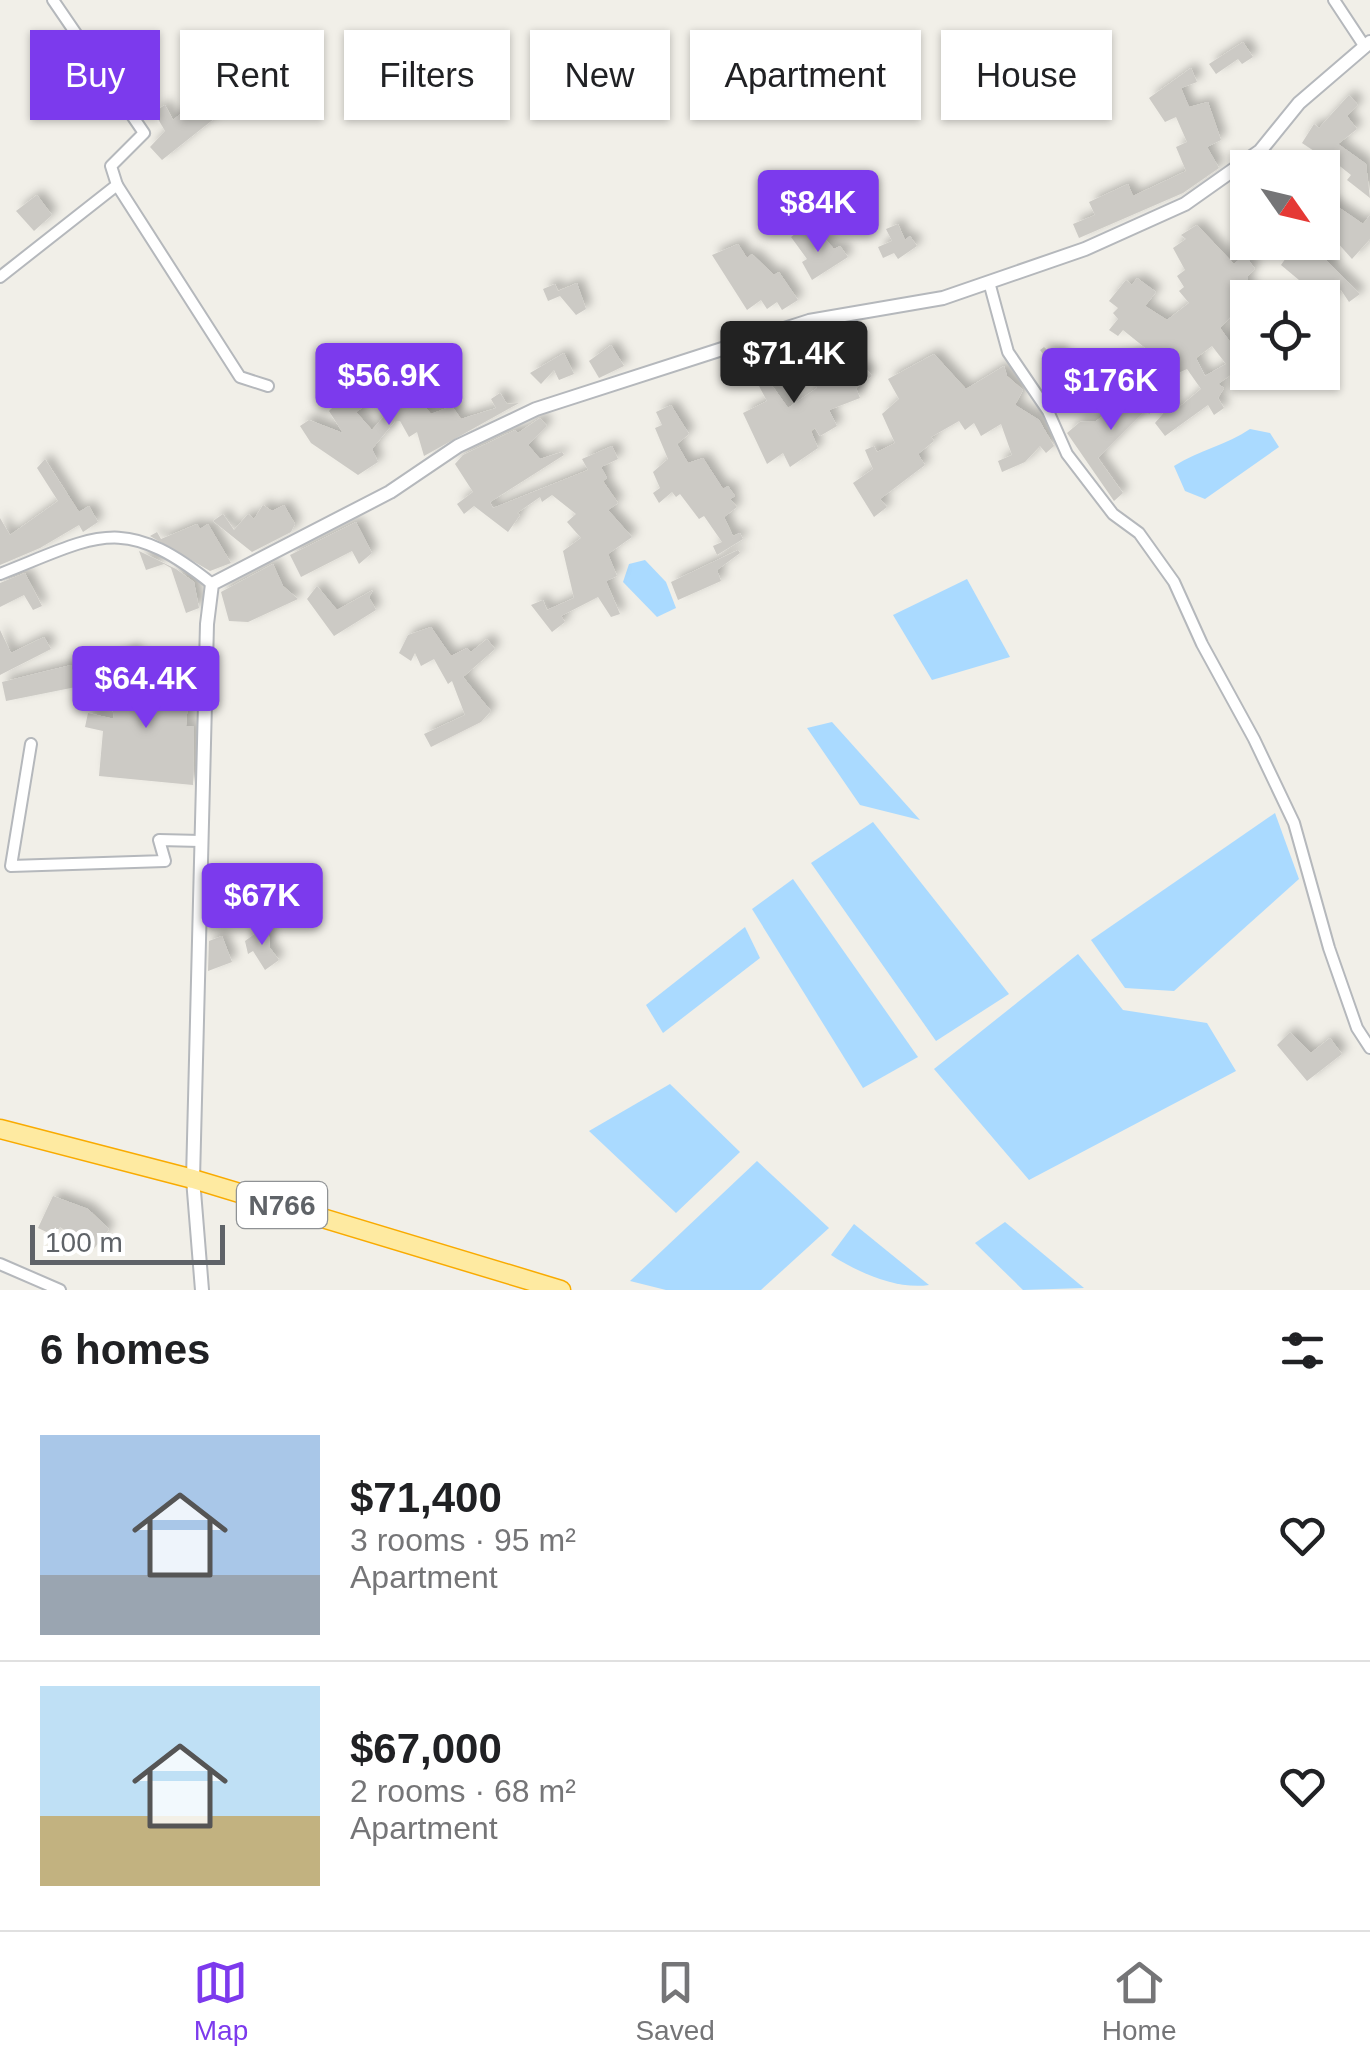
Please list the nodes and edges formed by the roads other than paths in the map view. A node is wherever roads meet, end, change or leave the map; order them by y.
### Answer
1 (53, 0) edge
2 (1334, 0) edge
3 (1367, 44) edge
4 (117, 186) junction
5 (0, 277) edge
6 (989, 282) junction
7 (268, 386) dead end
8 (0, 574) edge
9 (212, 584) junction
10 (30, 744) dead end
11 (201, 840) junction
12 (1370, 1048) edge
13 (0, 1128) edge
14 (193, 1178) junction
15 (0, 1264) edge
16 (60, 1290) edge
17 (202, 1290) edge
18 (561, 1290) edge

1 - 4 street
2 - 3 street
3 - 6 street
4 - 5 street
4 - 7 street
6 - 9 street
6 - 12 street
8 - 9 street
9 - 11 street
10 - 11 street
11 - 14 street
13 - 14 highway, N766
14 - 17 street
14 - 18 highway, N766
15 - 16 street

